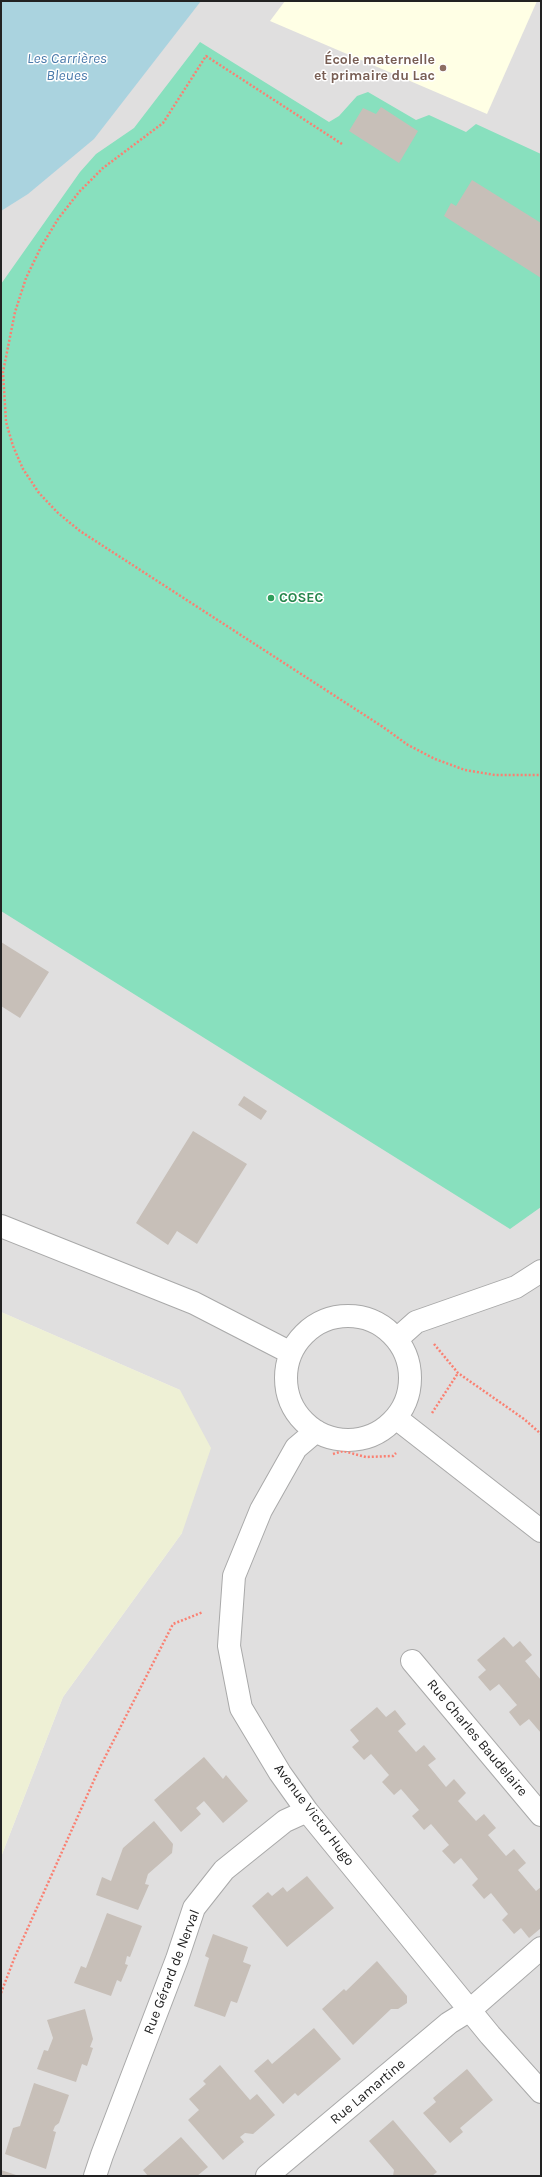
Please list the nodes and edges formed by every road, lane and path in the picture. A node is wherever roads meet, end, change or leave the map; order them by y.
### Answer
1 (342, 144) dead end
2 (541, 775) edge
3 (1, 1226) edge
4 (541, 1271) edge
5 (416, 1322) junction
6 (397, 1338) junction
7 (291, 1353) junction
8 (396, 1418) junction
9 (316, 1431) junction
10 (541, 1434) edge
11 (541, 1531) edge
12 (203, 1612) dead end
13 (412, 1661) dead end
14 (307, 1811) junction
15 (541, 1815) edge
16 (541, 1948) edge
17 (1, 1993) edge
18 (470, 2010) junction
19 (541, 2092) edge
20 (95, 2176) edge
21 (267, 2176) edge

1 - 2 path
3 - 7 street
4 - 5 street
5 - 6 street
5 - 10 path
6 - 7 street
6 - 8 street
7 - 9 street
8 - 9 street
8 - 11 street
9 - 14 street, Avenue Victor Hugo
12 - 17 path
13 - 15 street, Rue Charles Baudelaire
14 - 18 street, Avenue Victor Hugo
14 - 20 street, Rue Gérard de Nerval
16 - 18 street, Rue Lamartine
18 - 19 street, Avenue Victor Hugo
18 - 21 street, Rue Lamartine

